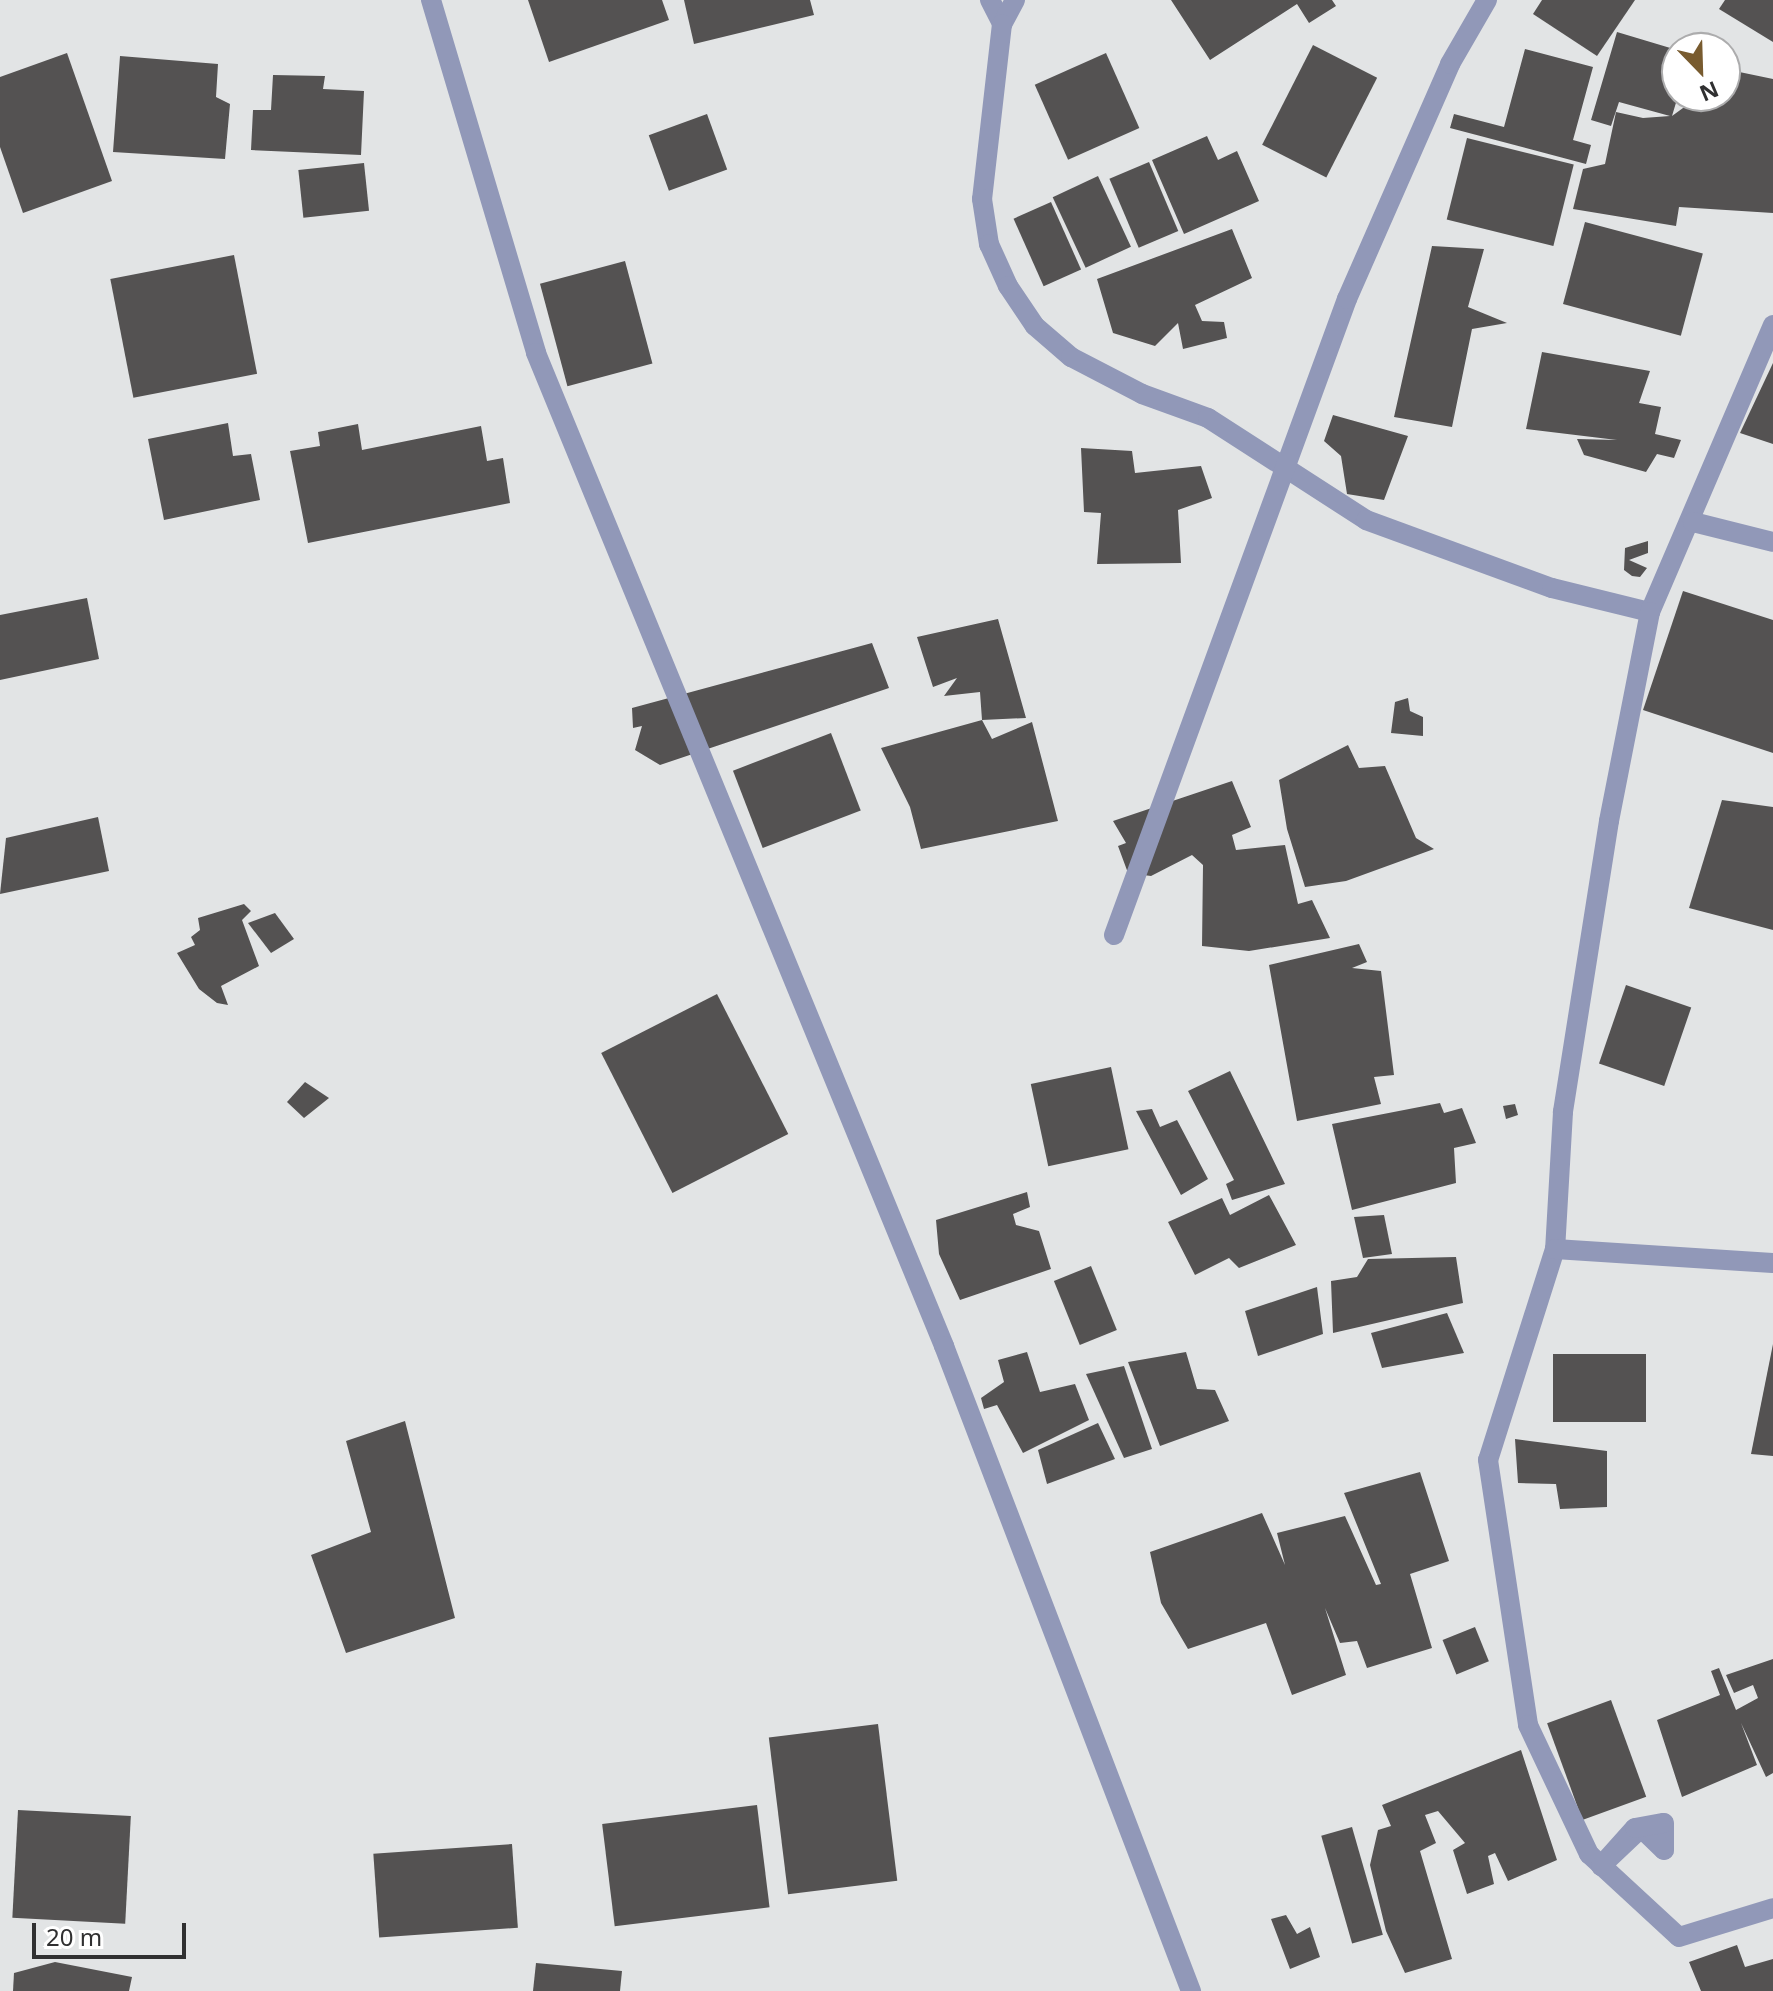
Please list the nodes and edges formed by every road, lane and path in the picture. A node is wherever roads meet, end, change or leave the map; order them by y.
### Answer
1 (431, 0) edge
2 (990, 0) edge
3 (1015, 0) edge
4 (1487, 0) edge
5 (1002, 24) junction
6 (1773, 325) edge
7 (1284, 468) junction
8 (1693, 522) junction
9 (1773, 542) edge
10 (1650, 612) junction
11 (1114, 935) dead end
12 (1555, 1249) junction
13 (1773, 1263) edge
14 (1773, 1908) edge
15 (1191, 1991) edge

1 - 15 street
2 - 5 street
3 - 5 street
4 - 7 street
5 - 7 street
6 - 8 street
7 - 10 street
7 - 11 street
8 - 9 street
8 - 10 street
10 - 12 street
12 - 13 street
12 - 14 street

